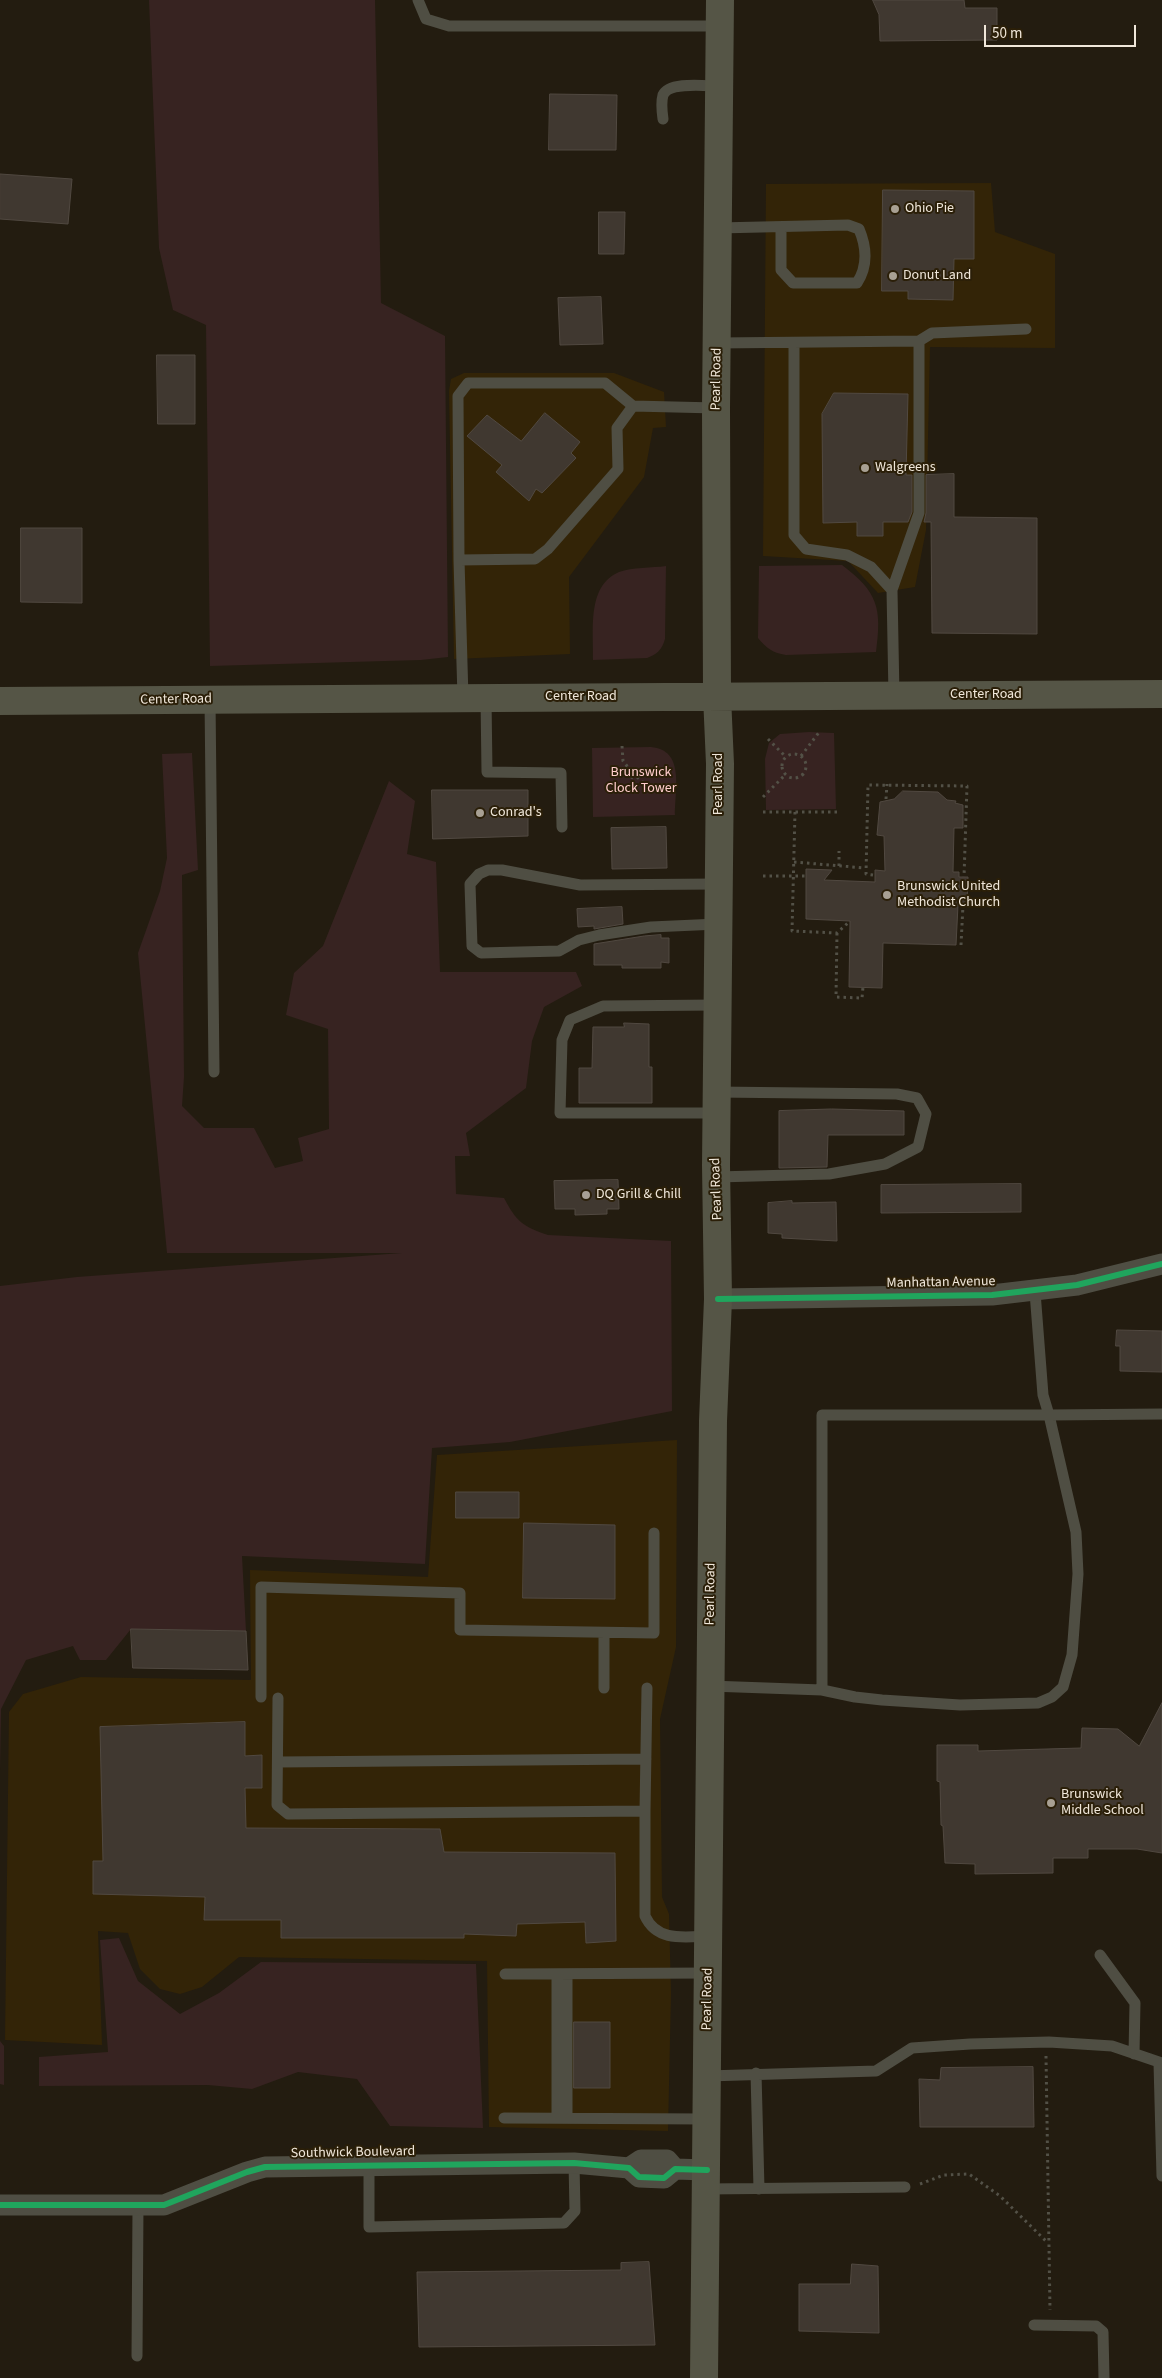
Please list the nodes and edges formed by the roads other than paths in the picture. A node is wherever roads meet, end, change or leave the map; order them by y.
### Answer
1 (418, 0) edge
2 (720, 13) edge
3 (719, 86) junction
4 (662, 119) dead end
5 (781, 227) junction
6 (718, 228) junction
7 (1026, 329) dead end
8 (918, 340) junction
9 (717, 343) junction
10 (794, 343) junction
11 (633, 406) junction
12 (716, 408) junction
13 (459, 560) junction
14 (892, 590) junction
15 (1162, 694) edge
16 (717, 696) junction
17 (894, 696) junction
18 (474, 698) junction
19 (210, 699) junction
20 (0, 701) edge
21 (562, 827) dead end
22 (718, 884) junction
23 (718, 924) junction
24 (717, 1005) junction
25 (214, 1072) dead end
26 (716, 1103) junction
27 (717, 1177) junction
28 (1162, 1264) edge
29 (1034, 1292) junction
30 (718, 1299) junction
31 (1049, 1414) junction
32 (1162, 1414) edge
33 (654, 1533) dead end
34 (604, 1633) junction
35 (710, 1686) junction
36 (604, 1688) dead end
37 (647, 1688) dead end
38 (822, 1690) junction
39 (261, 1697) dead end
40 (278, 1698) dead end
41 (646, 1759) junction
42 (278, 1762) junction
43 (645, 1811) junction
44 (709, 1936) junction
45 (1100, 1955) dead end
46 (709, 1973) junction
47 (505, 1974) dead end
48 (562, 1974) junction
49 (1134, 2054) junction
50 (1161, 2063) edge
51 (756, 2073) junction
52 (707, 2076) junction
53 (504, 2118) dead end
54 (562, 2118) junction
55 (707, 2119) junction
56 (574, 2163) junction
57 (369, 2166) junction
58 (1162, 2176) edge
59 (707, 2179) junction
60 (905, 2187) road end
61 (759, 2189) junction
62 (0, 2205) edge
63 (138, 2206) junction
64 (1034, 2325) dead end
65 (137, 2356) dead end
66 (704, 2378) edge
67 (1104, 2378) edge

1 - 2 lane
2 - 3 main road, Pearl Road
3 - 4 lane
3 - 6 main road, Pearl Road
5 - 5 lane
5 - 6 lane
6 - 9 main road, Pearl Road
7 - 8 lane
8 - 10 lane
8 - 14 lane
9 - 10 lane
9 - 12 main road, Pearl Road
10 - 14 lane
11 - 12 lane
11 - 13 lane
11 - 13 lane
12 - 16 main road, Pearl Road
13 - 18 lane
14 - 17 lane
15 - 17 main road, Center Road
16 - 17 main road, Center Road
16 - 18 main road, Center Road
16 - 22 main road, Pearl Road
18 - 19 main road, Center Road
18 - 21 lane
19 - 20 main road, Center Road
19 - 25 lane
22 - 23 main road, Pearl Road
22 - 23 lane
23 - 24 main road, Pearl Road
24 - 26 main road, Pearl Road
24 - 26 lane
26 - 27 main road, Pearl Road
26 - 27 lane
27 - 30 main road, Pearl Road
28 - 29 street, Manhattan Avenue
29 - 30 street, Manhattan Avenue
29 - 31 lane
30 - 35 main road, Pearl Road
31 - 32 lane
31 - 38 lane
31 - 38 lane
33 - 34 lane
34 - 36 lane
34 - 39 lane
35 - 38 lane
35 - 44 main road, Pearl Road
37 - 41 lane
40 - 42 lane
41 - 42 lane
41 - 43 lane
42 - 43 lane
43 - 44 lane
44 - 46 main road, Pearl Road
45 - 49 lane
46 - 48 lane
46 - 52 main road, Pearl Road
47 - 48 lane
48 - 54 lane
49 - 50 lane
49 - 51 lane
50 - 58 lane
51 - 52 lane
51 - 61 lane
52 - 55 main road, Pearl Road
53 - 54 lane
54 - 55 lane
55 - 59 main road, Pearl Road
56 - 57 street, Southwick Boulevard
56 - 57 lane
56 - 59 street, Southwick Boulevard
57 - 63 street, Southwick Boulevard
59 - 61 lane
59 - 66 main road, Pearl Road
60 - 61 lane
62 - 63 street, Southwick Boulevard
63 - 65 lane
64 - 67 lane

